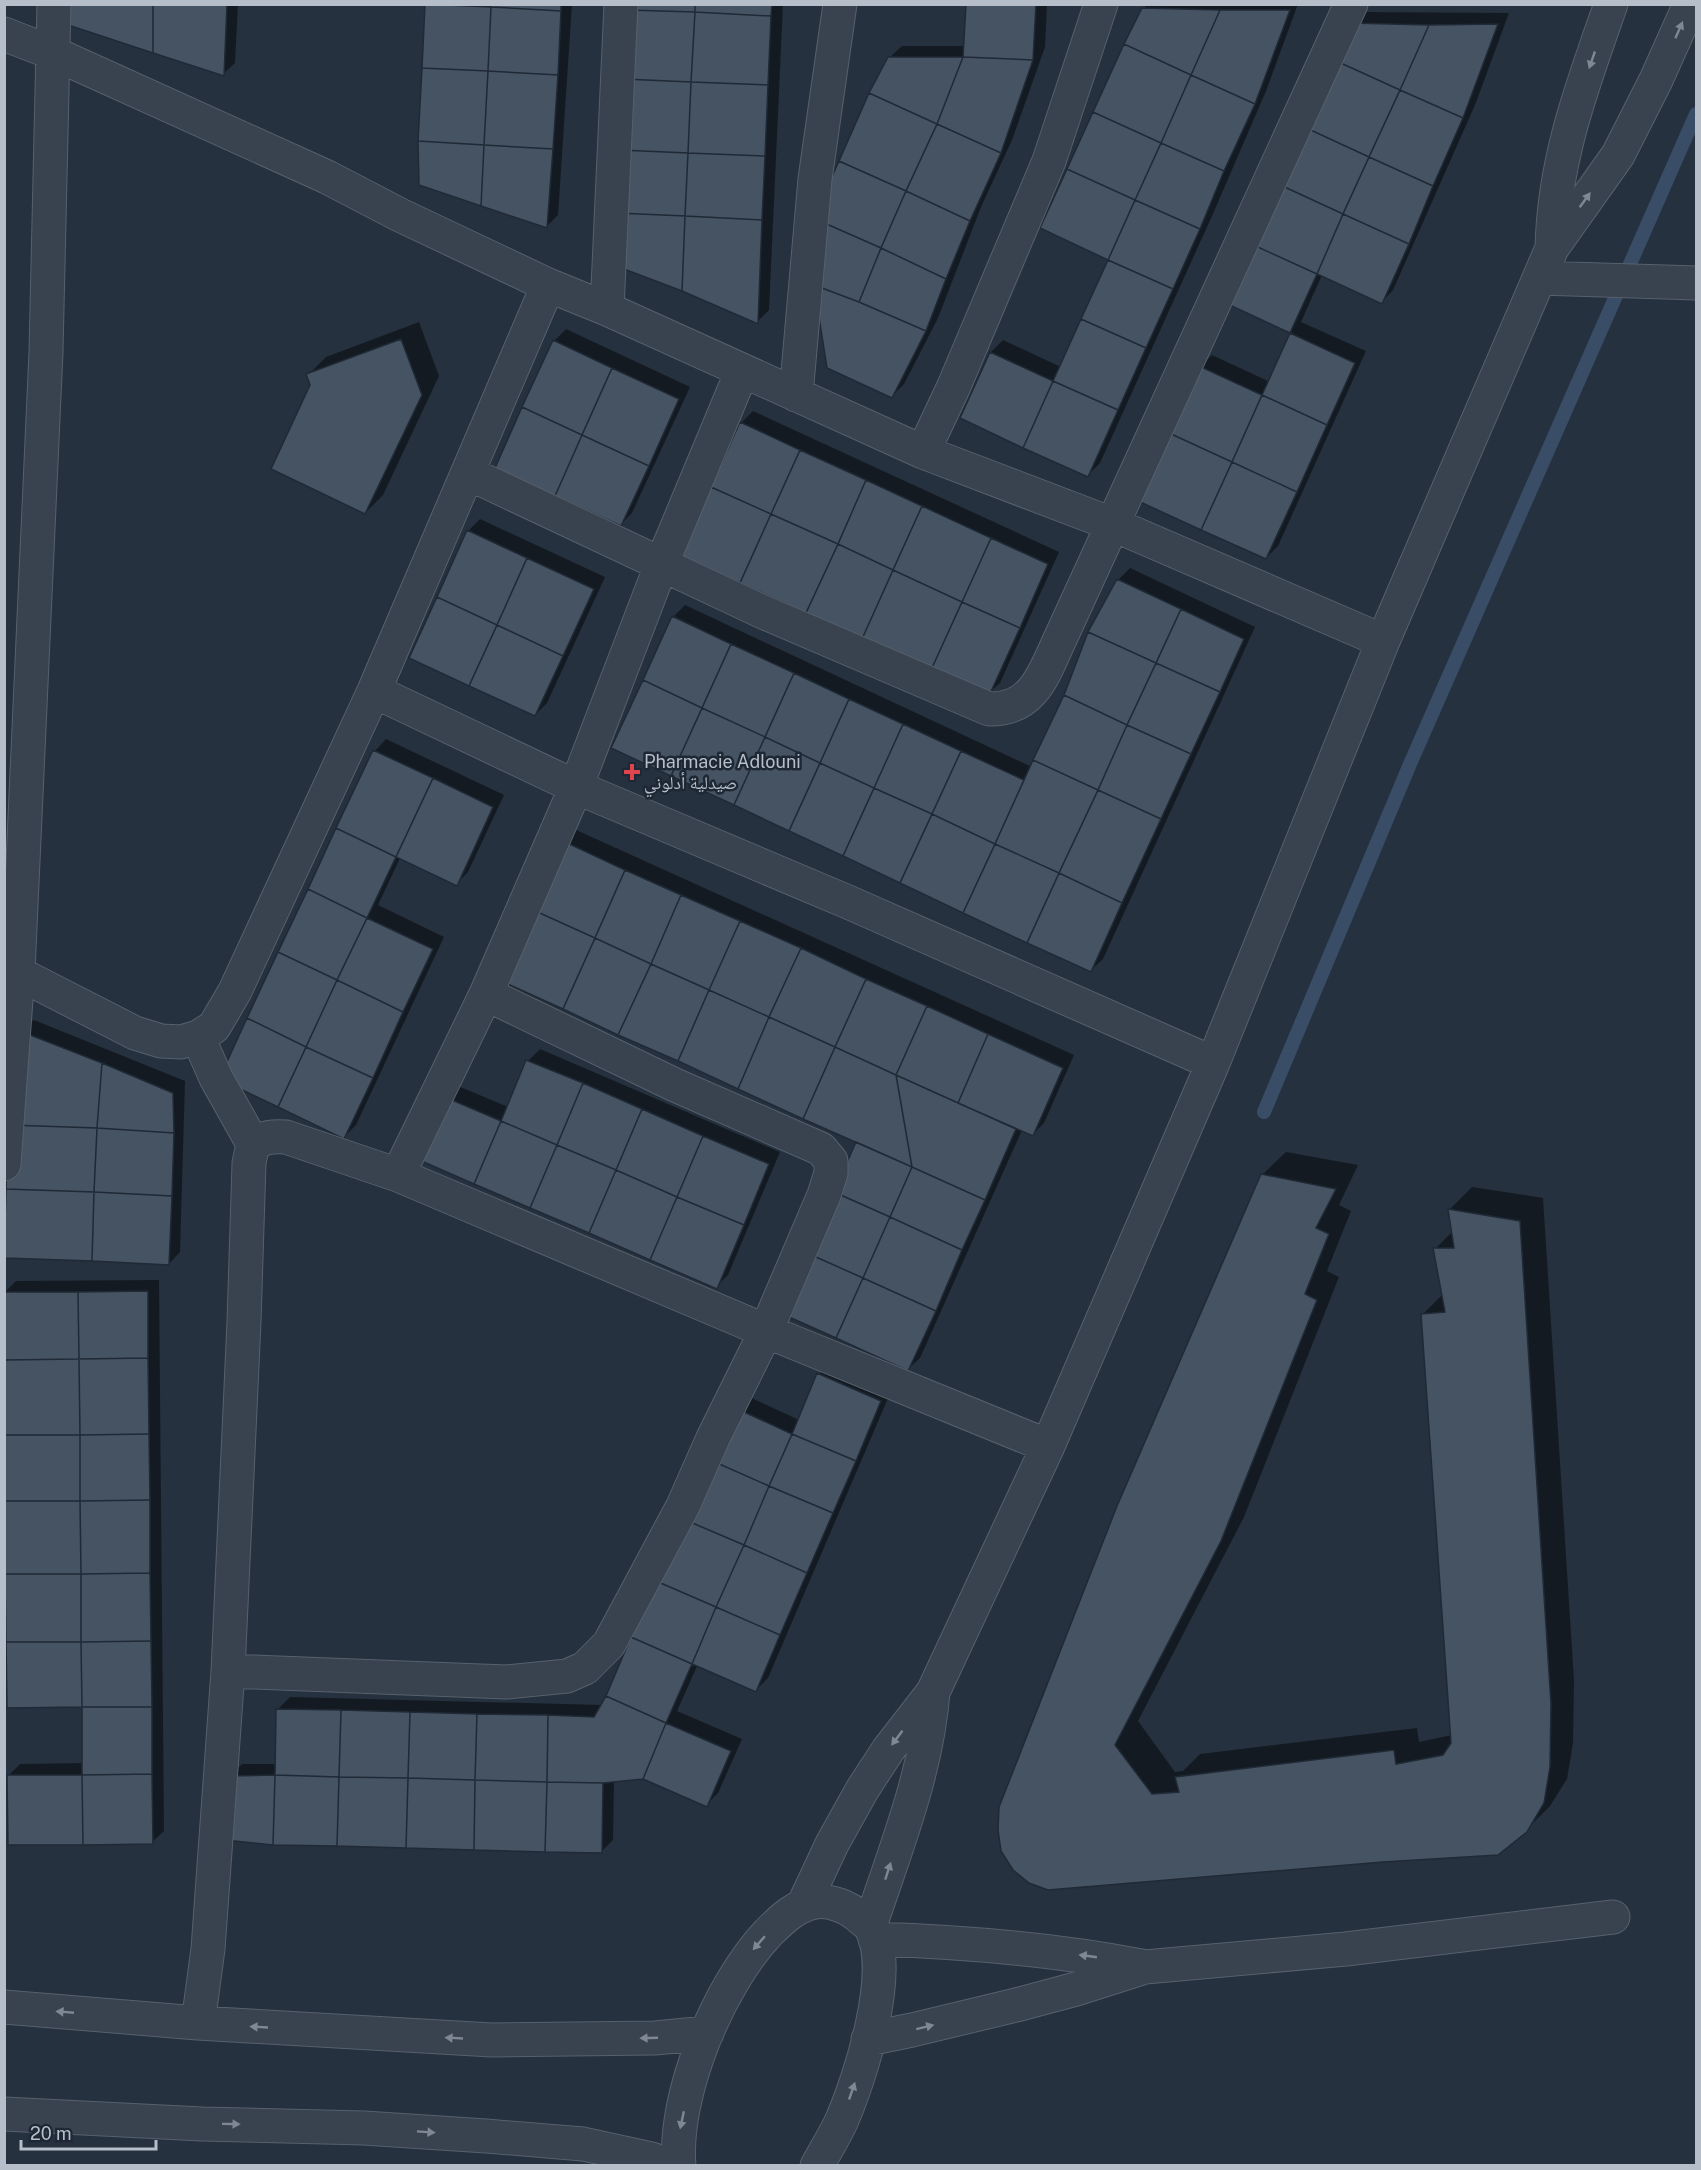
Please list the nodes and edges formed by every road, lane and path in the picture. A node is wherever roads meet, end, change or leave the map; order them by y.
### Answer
1 (54, 4) edge
2 (621, 4) edge
3 (840, 4) edge
4 (1101, 4) edge
5 (1351, 4) edge
6 (1611, 4) edge
7 (1690, 4) edge
8 (4, 34) edge
9 (52, 53) junction
10 (1552, 248) junction
11 (1539, 278) junction
12 (1696, 283) edge
13 (548, 285) junction
14 (607, 309) junction
15 (742, 371) junction
16 (796, 395) junction
17 (923, 452) junction
18 (468, 473) junction
19 (1112, 524) junction
20 (662, 563) junction
21 (1383, 641) junction
22 (374, 691) junction
23 (576, 787) junction
24 (11, 969) edge
25 (486, 994) junction
26 (198, 1037) junction
27 (1213, 1063) junction
28 (253, 1144) junction
29 (4, 1164) edge
30 (398, 1175) junction
31 (766, 1331) junction
32 (1048, 1446) junction
33 (228, 1671) junction
34 (933, 1692) junction
35 (803, 1906) junction
36 (1613, 1917) dead end
37 (873, 1933) junction
38 (1145, 1967) junction
39 (4, 2007) edge
40 (198, 2023) junction
41 (707, 2033) junction
42 (868, 2039) junction
43 (4, 2114) edge
44 (823, 2158) edge
45 (665, 2166) edge
46 (679, 2166) edge

1 - 9 street
2 - 14 street
3 - 16 street
4 - 17 street
5 - 19 street
6 -> 10 street
10 -> 7 street
8 - 9 street
9 - 13 street
9 - 24 street
10 - 11 street
11 - 12 street
11 - 21 street
13 - 14 street
13 - 18 street
14 - 15 street
15 - 16 street
15 - 20 street
16 - 17 street
17 - 19 street
18 - 20 street
18 - 22 street
19 - 20 street
19 - 21 street
20 - 23 street
21 - 27 street
22 - 23 street
22 - 26 street
23 - 25 street
23 - 27 street
24 - 26 street
24 - 29 street
25 - 30 street
25 - 31 street
26 - 28 street
27 - 32 street
28 - 30 street
28 - 33 street
30 - 31 street
31 - 32 street
31 - 33 street
32 - 34 street
33 - 40 street
34 -> 35 street
37 -> 34 street
35 - 37 street
35 -> 41 street
36 - 38 street
38 -> 37 street
37 - 42 street
42 -> 38 street
40 -> 39 street
41 -> 40 street
41 -> 46 street
44 -> 42 street
43 -> 45 street

